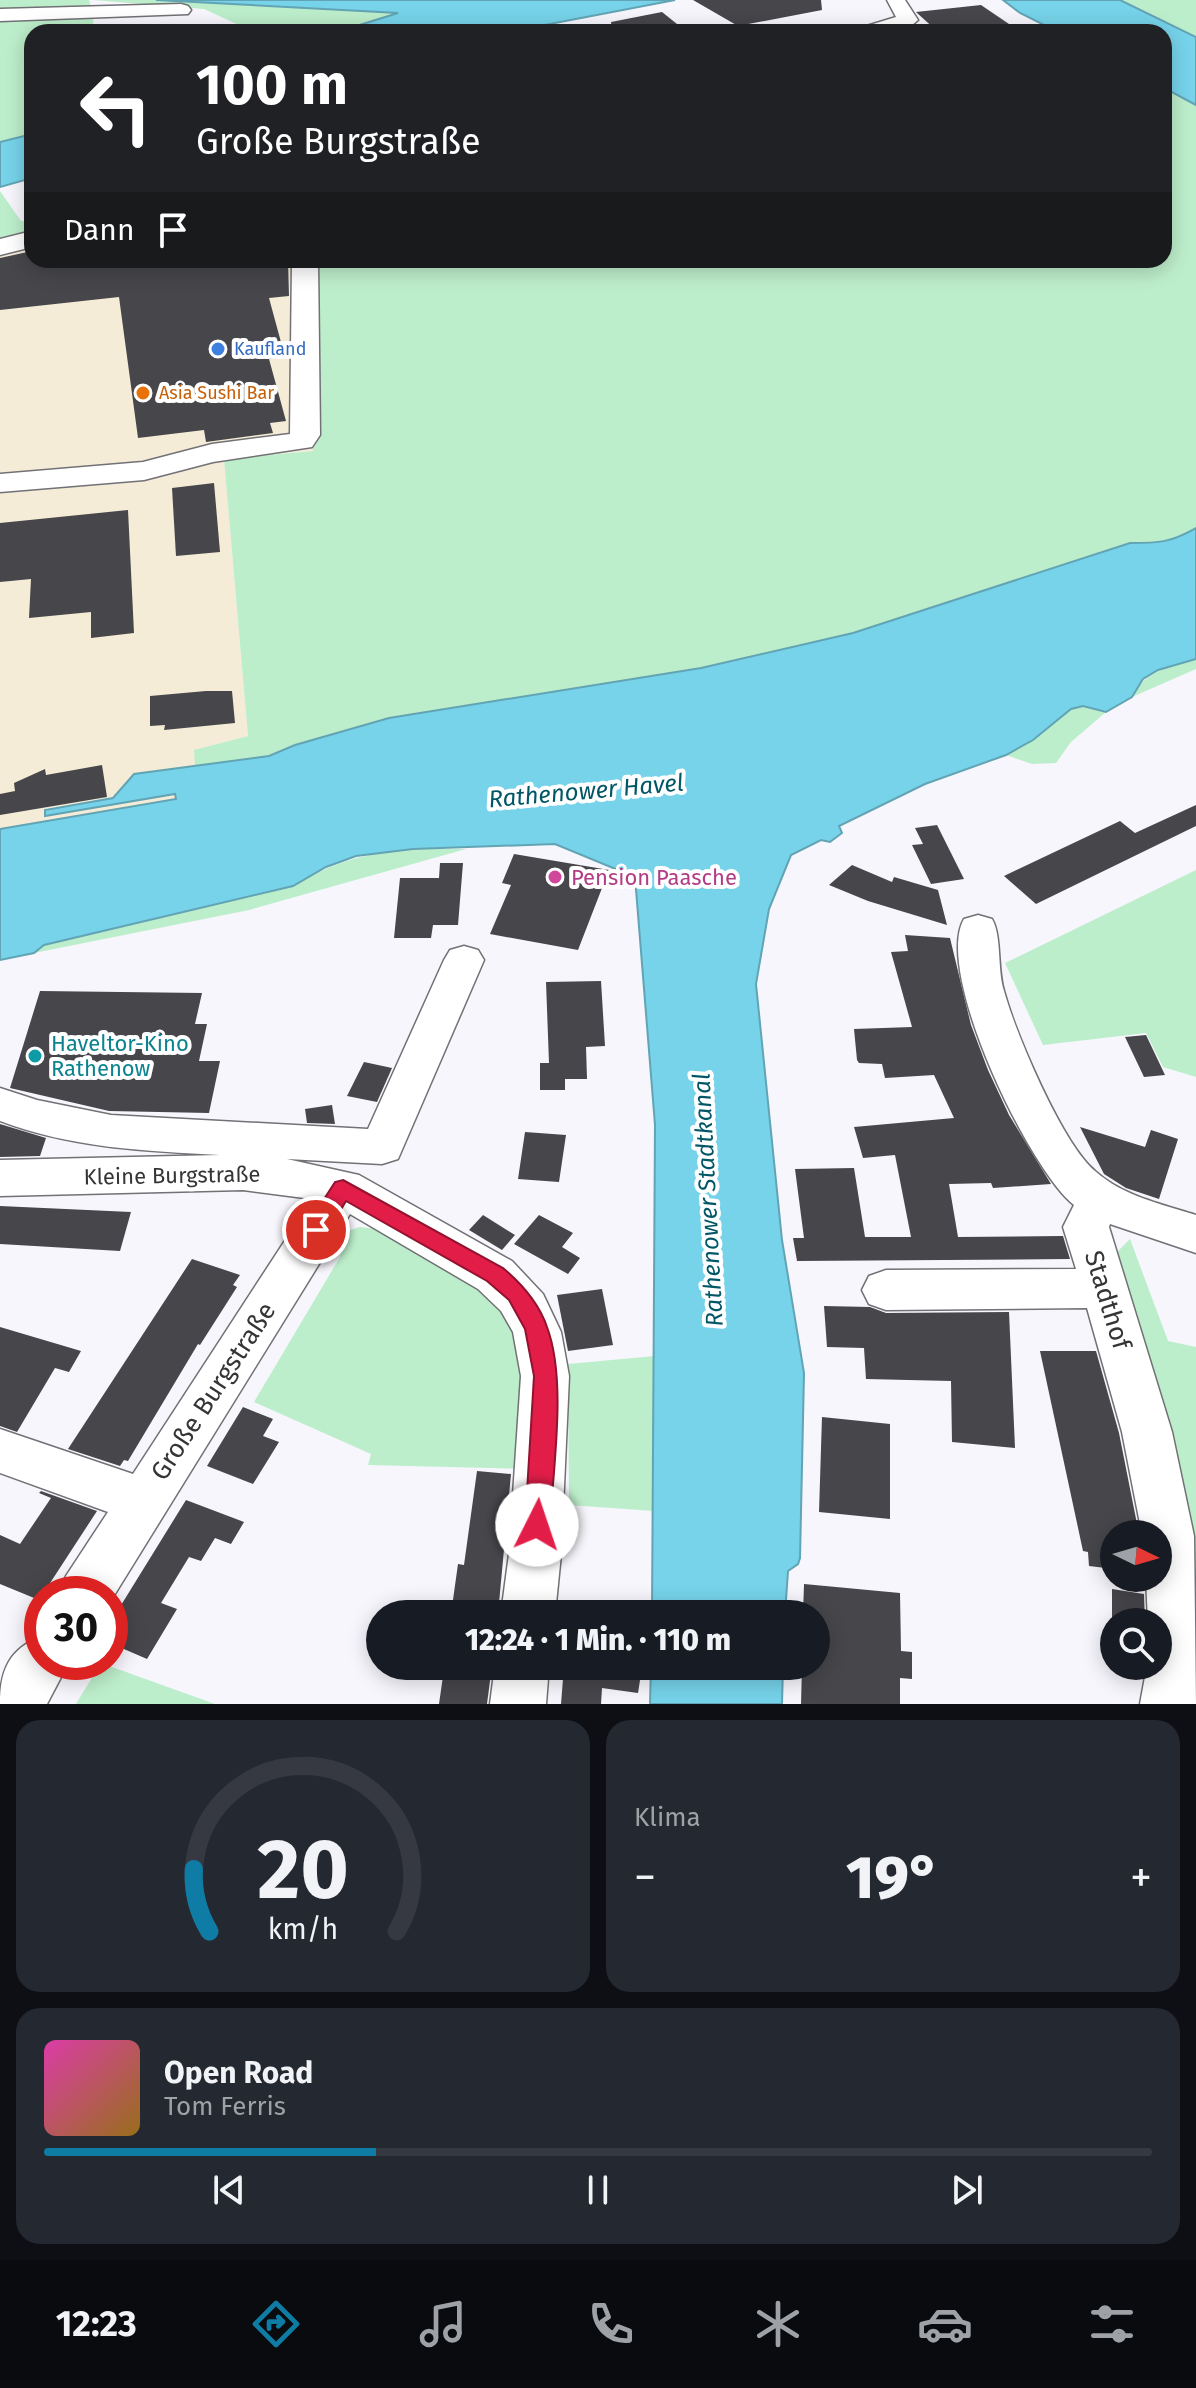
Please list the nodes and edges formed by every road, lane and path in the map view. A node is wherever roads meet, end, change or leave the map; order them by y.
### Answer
1 (896, 2) dead end
2 (108, 10) junction
3 (181, 10) dead end
4 (0, 15) edge
5 (102, 24) edge
6 (894, 24) edge
7 (24, 241) edge
8 (0, 247) edge
9 (305, 268) edge
10 (0, 483) edge
11 (978, 929) dead end
12 (464, 960) dead end
13 (0, 1104) edge
14 (0, 1178) edge
15 (343, 1188) junction
16 (1100, 1200) junction
17 (1196, 1234) edge
18 (1104, 1288) junction
19 (886, 1290) dead end
20 (0, 1451) edge
21 (143, 1501) junction
22 (96, 1576) edge
23 (529, 1600) edge
24 (30, 1680) edge
25 (521, 1680) edge
26 (15, 1704) edge
27 (518, 1704) edge
28 (1168, 1704) edge

1 - 6 street
2 - 3 street
2 - 4 street
2 - 5 street
7 - 8 street
9 - 10 street
11 - 16 street
12 - 13 street
14 - 15 street, Kleine Burgstraße
15 - 21 street, Große Burgstraße
15 - 23 street, Kleine Burgstraße
16 - 17 street
16 - 18 street, Stadthof
18 - 19 street
18 - 28 street, Stadthof
20 - 21 street
21 - 22 street, Große Burgstraße
24 - 26 street
25 - 27 street

